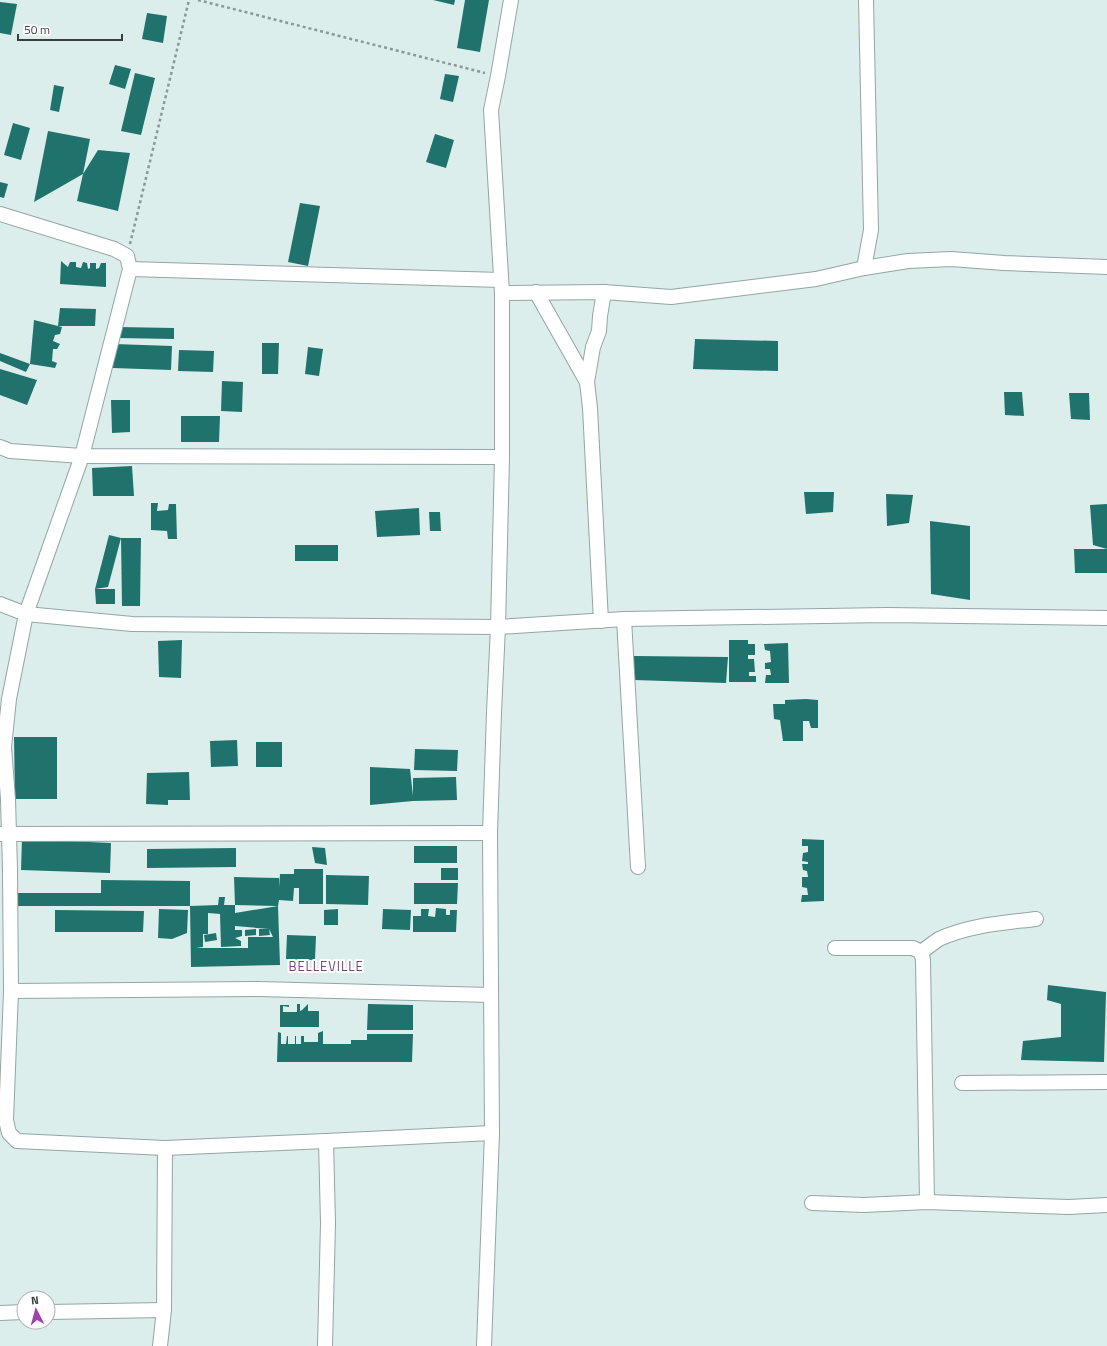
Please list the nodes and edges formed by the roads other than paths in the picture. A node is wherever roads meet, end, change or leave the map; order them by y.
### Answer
1 (511, 0) edge
2 (866, 0) edge
3 (0, 214) edge
4 (1107, 267) edge
5 (864, 268) junction
6 (130, 270) junction
7 (502, 286) junction
8 (536, 292) junction
9 (604, 292) junction
10 (587, 382) junction
11 (0, 447) edge
12 (82, 456) junction
13 (502, 457) junction
14 (0, 604) edge
15 (26, 614) junction
16 (1107, 618) edge
17 (624, 619) junction
18 (601, 621) junction
19 (498, 627) junction
20 (490, 833) junction
21 (4, 834) edge
22 (638, 868) dead end
23 (1036, 919) dead end
24 (835, 948) dead end
25 (921, 952) junction
26 (11, 992) junction
27 (491, 995) junction
28 (1107, 1082) edge
29 (962, 1083) dead end
30 (492, 1133) junction
31 (326, 1142) junction
32 (165, 1148) junction
33 (927, 1202) junction
34 (812, 1203) dead end
35 (1107, 1205) edge
36 (164, 1310) junction
37 (16, 1312) edge
38 (56, 1312) edge
39 (0, 1313) edge
40 (160, 1346) edge
41 (325, 1346) edge
42 (484, 1346) edge

1 - 7 street
2 - 5 street
3 - 6 street
4 - 5 street
5 - 9 street
6 - 7 street
6 - 12 street
7 - 8 street
7 - 13 street
8 - 9 street
8 - 10 street
9 - 10 street
10 - 18 street
11 - 12 street
12 - 13 street
12 - 15 street
13 - 19 street
14 - 15 street
15 - 19 street
15 - 21 street
16 - 17 street
17 - 18 street
17 - 22 street
18 - 19 street
19 - 20 street
20 - 21 street
20 - 27 street
21 - 26 street
23 - 25 street
24 - 25 street
25 - 33 street
26 - 27 street
26 - 32 street
27 - 30 street
28 - 29 street
30 - 31 street
30 - 42 street
31 - 32 street
31 - 41 street
32 - 36 street
33 - 34 street
33 - 35 street
36 - 38 street
36 - 40 street
37 - 39 street

